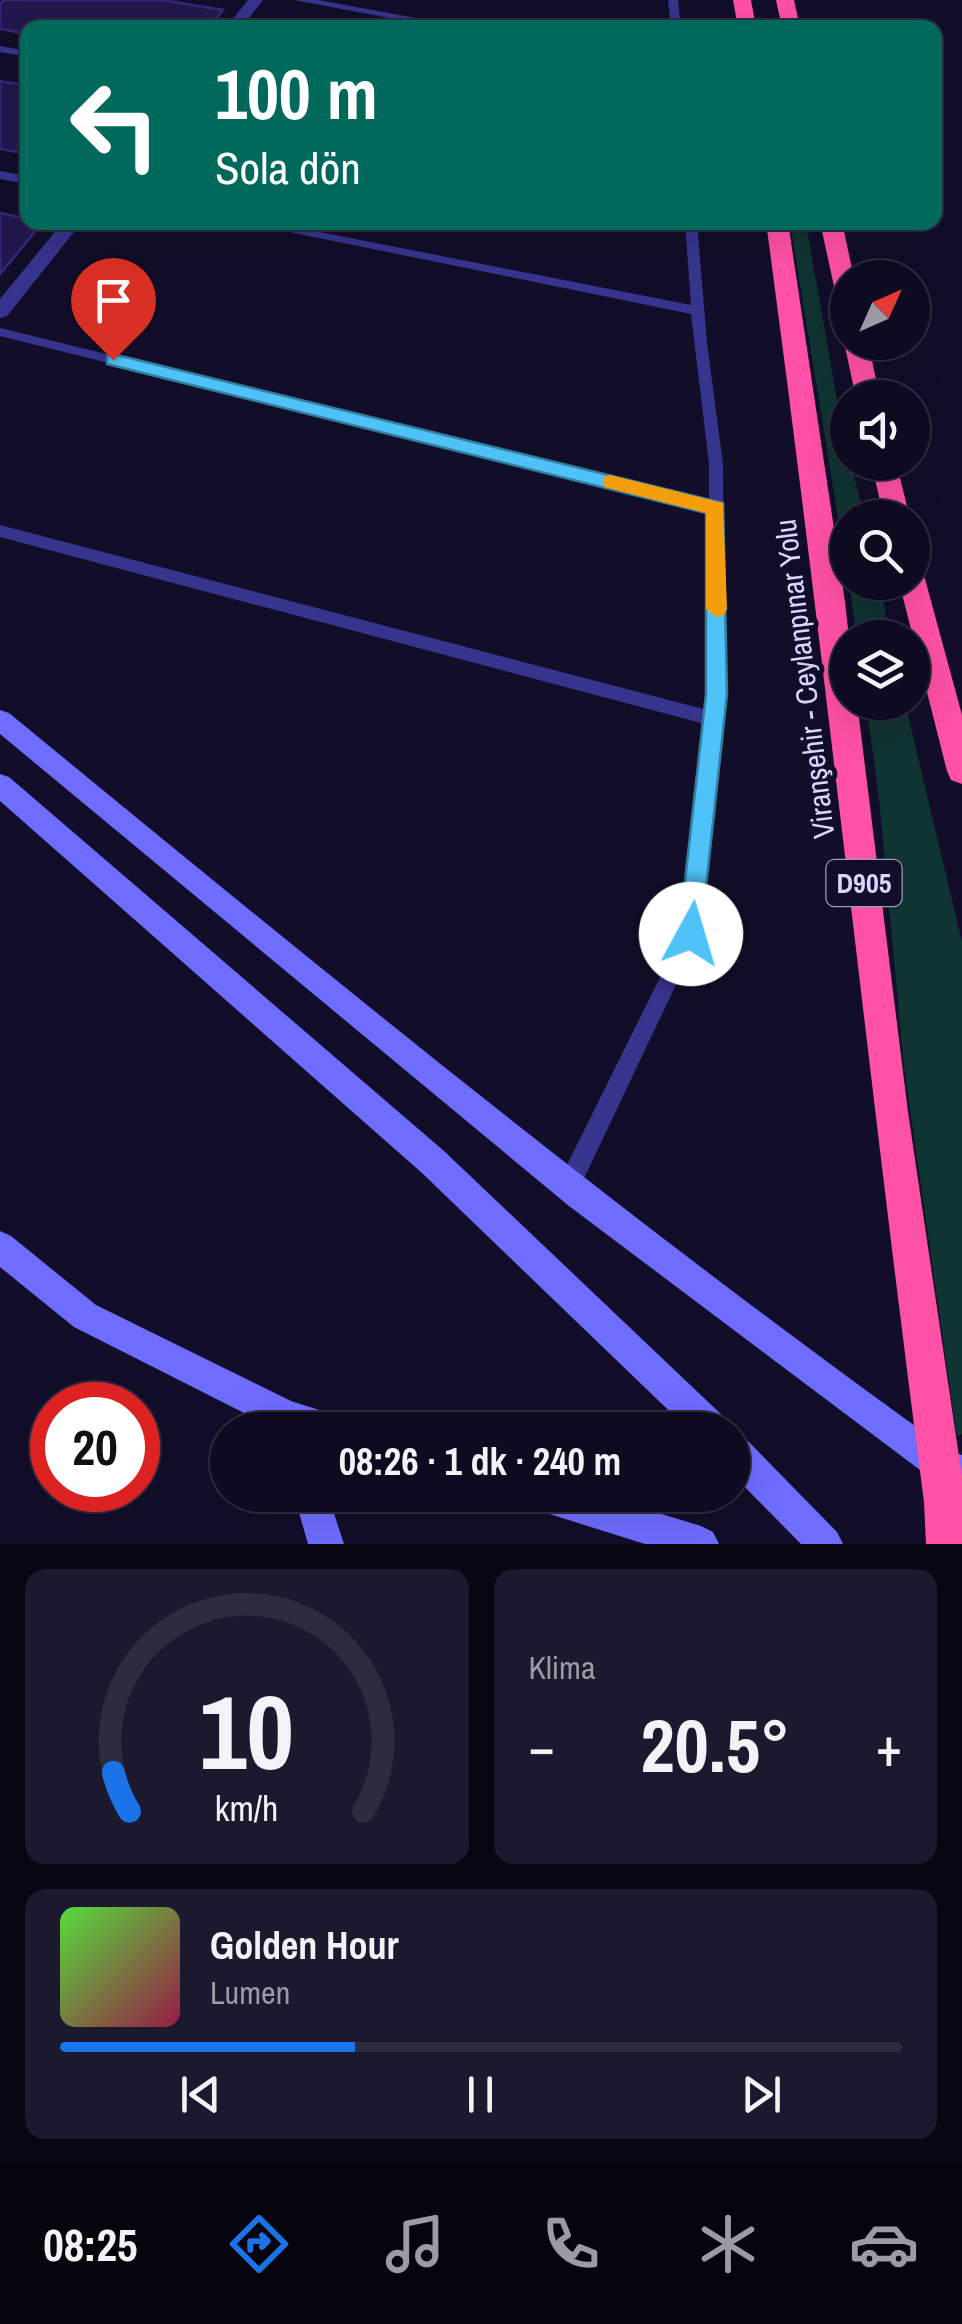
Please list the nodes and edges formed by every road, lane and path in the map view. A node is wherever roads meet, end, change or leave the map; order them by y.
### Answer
1 (256, 0) edge
2 (299, 0) edge
3 (240, 20) edge
4 (418, 20) edge
5 (67, 230) edge
6 (287, 230) edge
7 (692, 230) edge
8 (778, 230) edge
9 (834, 230) edge
10 (840, 260) edge
11 (0, 312) edge
12 (697, 312) junction
13 (0, 332) edge
14 (716, 508) junction
15 (0, 532) edge
16 (918, 600) edge
17 (714, 719) junction
18 (0, 720) edge
19 (962, 772) edge
20 (0, 784) edge
21 (570, 1184) junction
22 (0, 1248) edge
23 (267, 1412) edge
24 (694, 1412) edge
25 (750, 1467) edge
26 (951, 1468) edge
27 (316, 1512) edge
28 (598, 1512) edge
29 (326, 1544) edge
30 (702, 1544) edge
31 (826, 1544) edge
32 (946, 1544) edge

1 - 3 street
2 - 4 lane
5 - 11 street
6 - 12 lane
7 - 12 lane
8 - 26 highway, Viranşehir - Ceylanpınar Yolu / D905
9 - 10 highway
12 - 14 lane
13 - 14 lane
14 - 17 lane
15 - 17 lane
16 - 19 highway
17 - 21 lane
18 - 21 street
20 - 24 street
21 - 26 street
22 - 23 street
25 - 31 street
26 - 32 highway, Viranşehir - Ceylanpınar Yolu / D905
27 - 29 street
28 - 30 street

